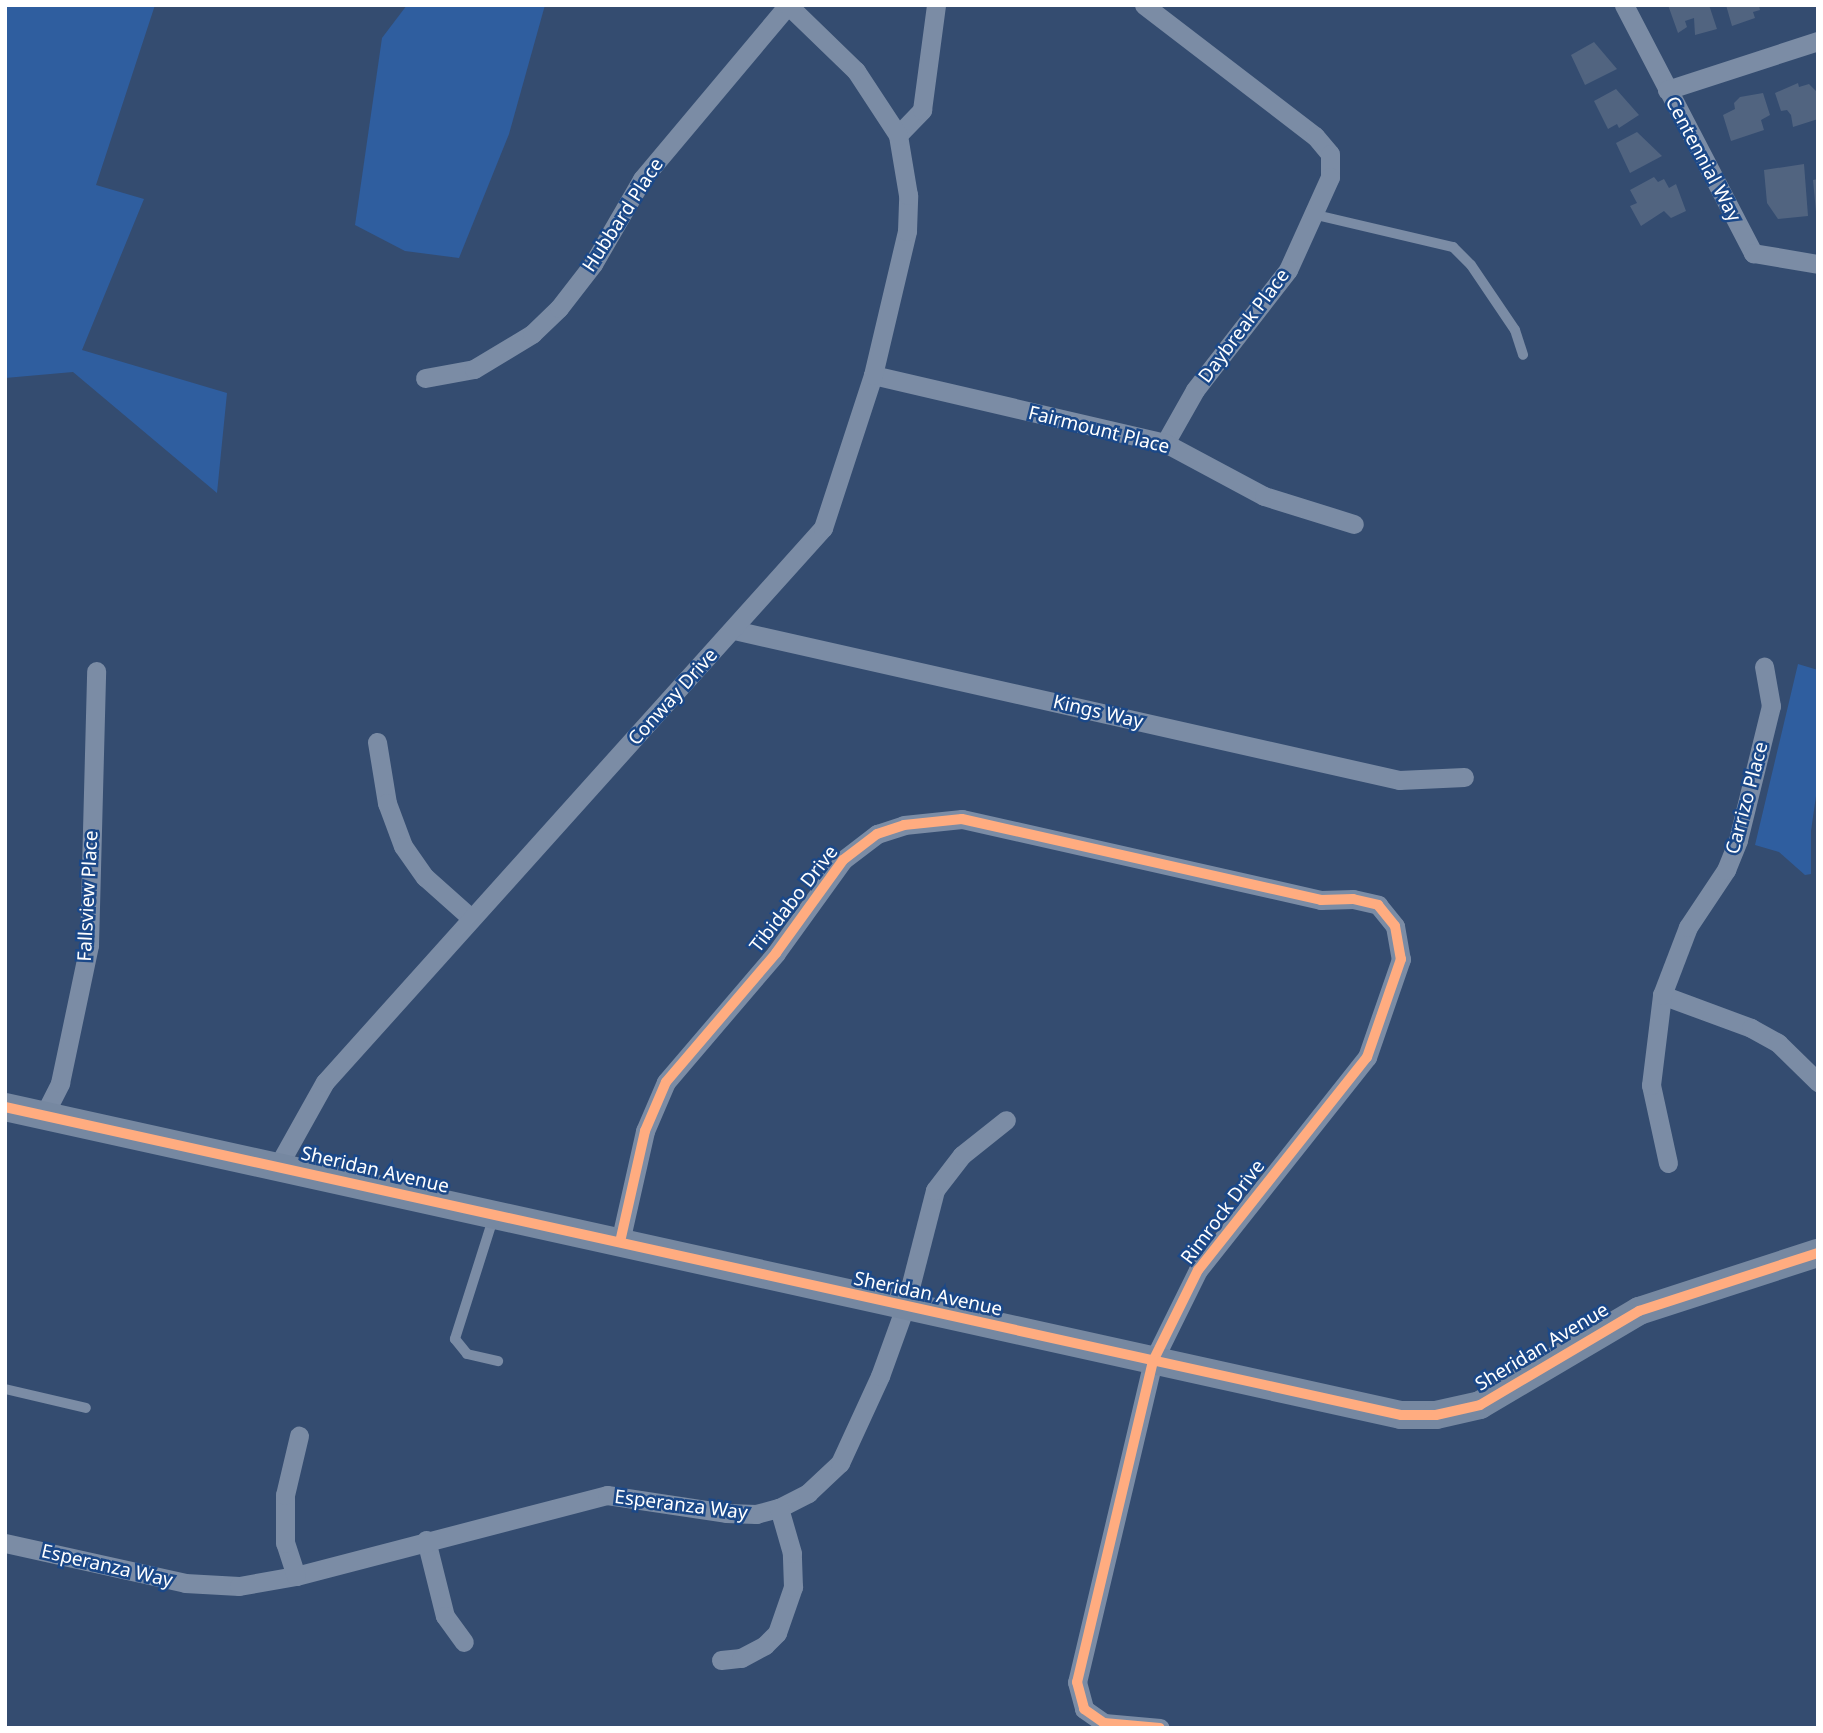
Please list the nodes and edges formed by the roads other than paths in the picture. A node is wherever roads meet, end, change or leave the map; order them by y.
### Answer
1 (788, 5) edge
2 (936, 5) edge
3 (1144, 5) edge
4 (1624, 5) edge
5 (1818, 41) edge
6 (1667, 90) junction
7 (899, 143) junction
8 (1312, 214) junction
9 (1818, 264) edge
10 (1524, 355) dead end
11 (873, 376) junction
12 (425, 378) dead end
13 (1165, 443) junction
14 (1354, 524) dead end
15 (734, 630) junction
16 (1764, 667) dead end
17 (96, 671) dead end
18 (377, 742) dead end
19 (1464, 777) dead end
20 (1321, 900) joint
21 (471, 918) junction
22 (1662, 995) junction
23 (1818, 1083) edge
24 (5, 1107) edge
25 (44, 1115) junction
26 (1006, 1121) dead end
27 (1668, 1163) dead end
28 (278, 1166) junction
29 (494, 1215) junction
30 (620, 1242) junction
31 (1818, 1252) edge
32 (905, 1307) junction
33 (1153, 1361) junction
34 (498, 1362) dead end
35 (5, 1389) edge
36 (86, 1408) dead end
37 (299, 1436) dead end
38 (779, 1508) junction
39 (426, 1540) junction
40 (5, 1543) edge
41 (296, 1576) junction
42 (464, 1642) dead end
43 (721, 1660) dead end
44 (1160, 1728) edge

1 - 7 street
1 - 12 street, Hubbard Place
2 - 7 street
3 - 8 street, Daybreak Place
4 - 6 street, Centennial Way
5 - 6 street
6 - 9 street, Centennial Way
7 - 11 street, Conway Drive
8 - 10 lane
8 - 13 street, Daybreak Place
11 - 13 street, Fairmount Place
11 - 15 street, Conway Drive
13 - 14 street, Fairmount Place
15 - 19 street, Kings Way
15 - 21 street, Conway Drive
16 - 22 street, Carrizo Place
17 - 25 street, Fallsview Place
18 - 21 street
20 - 30 street, Tibidabo Drive
20 - 33 street, Rimrock Drive
21 - 28 street, Conway Drive
22 - 23 street
22 - 27 street, Carrizo Place
24 - 25 street, Sheridan Avenue
25 - 28 street, Sheridan Avenue
26 - 32 street, Esperanza Way
28 - 29 street, Sheridan Avenue
29 - 30 street, Sheridan Avenue
29 - 34 lane
30 - 32 street, Sheridan Avenue
31 - 33 street, Sheridan Avenue
32 - 33 street, Sheridan Avenue
32 - 38 street, Esperanza Way
33 - 44 street, Rimrock Drive
35 - 36 lane
37 - 41 street
38 - 39 street, Esperanza Way
38 - 43 street
39 - 41 street, Esperanza Way
39 - 42 street
40 - 41 street, Esperanza Way

